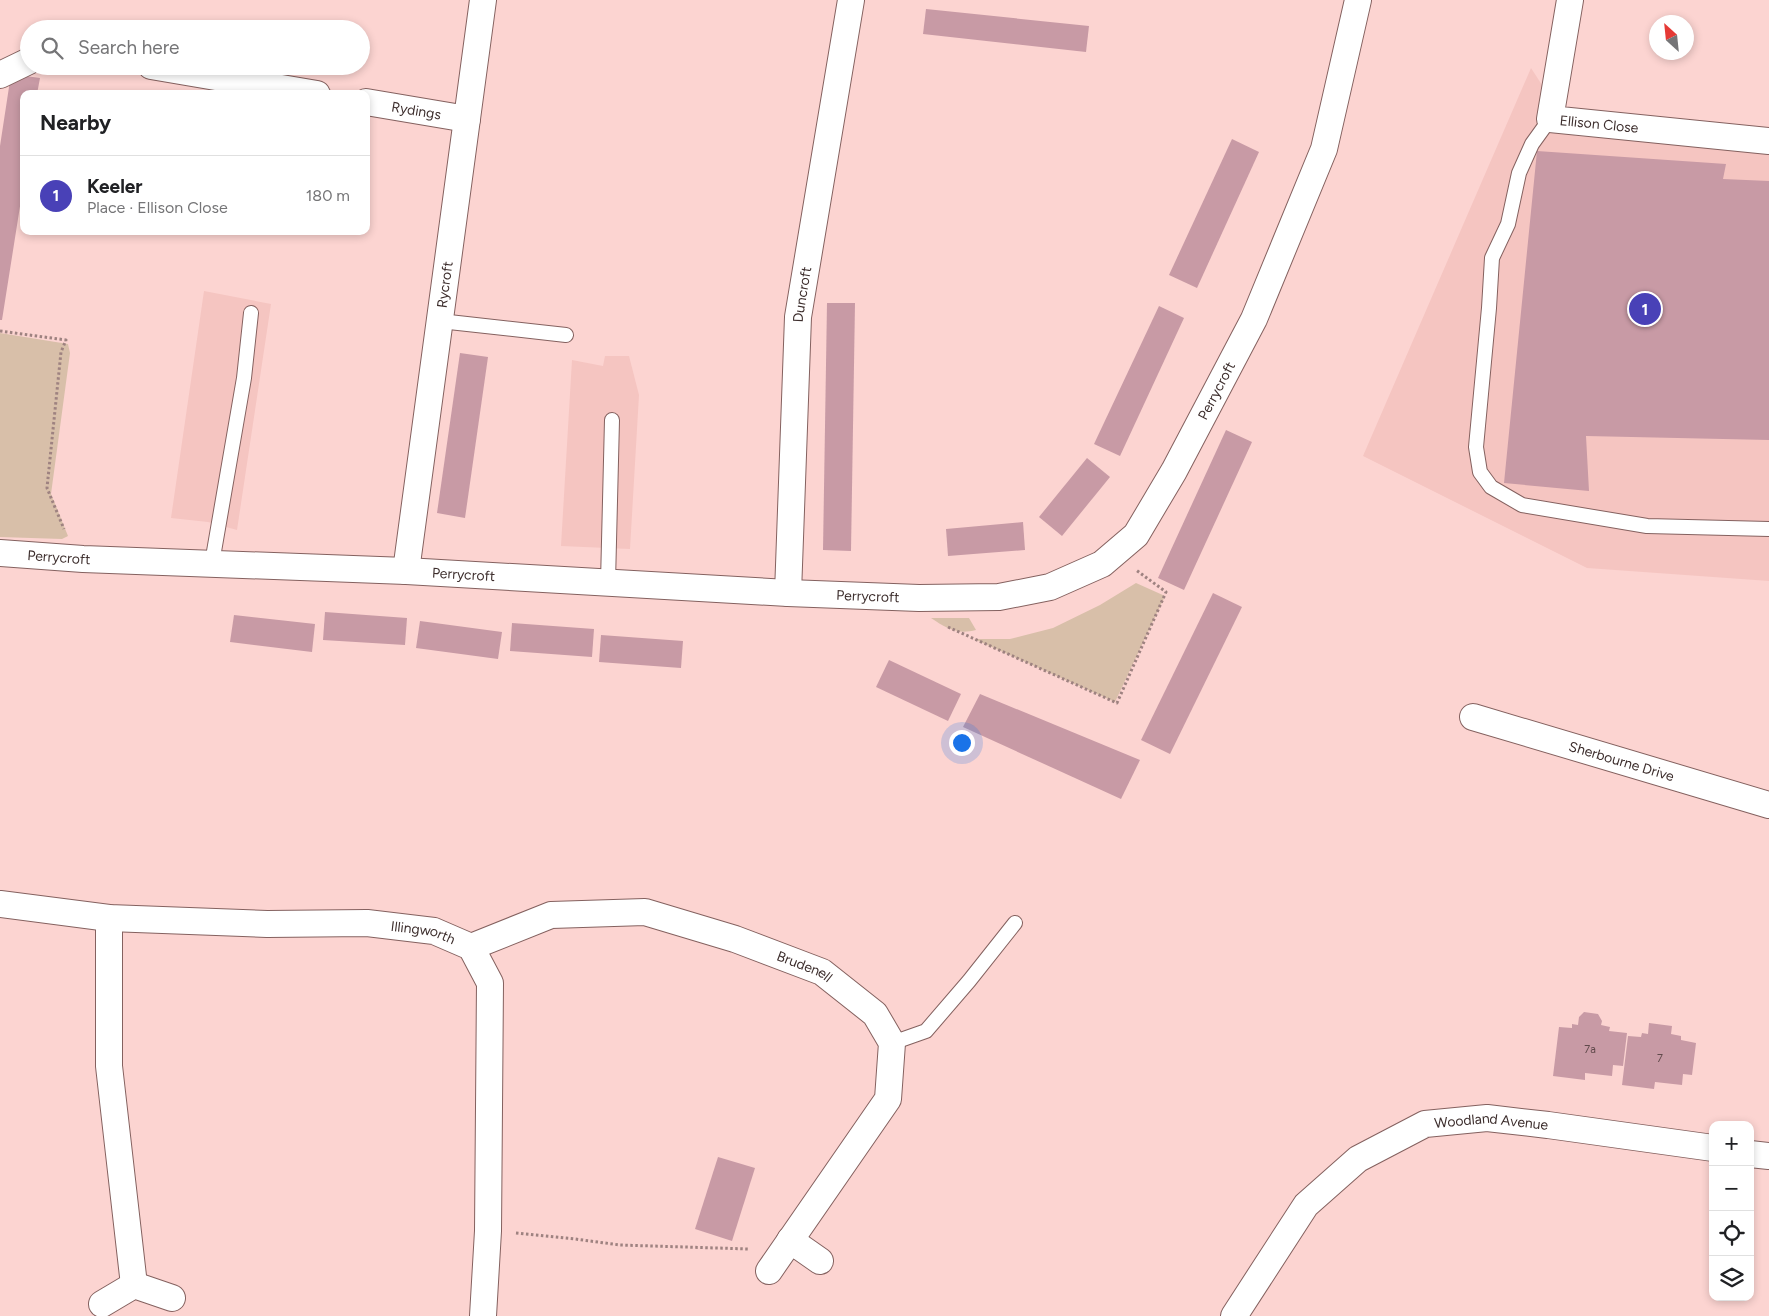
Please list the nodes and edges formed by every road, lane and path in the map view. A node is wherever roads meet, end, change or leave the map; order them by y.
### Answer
1 (483, 0) edge
2 (851, 0) edge
3 (1358, 0) edge
4 (1570, 0) edge
5 (20, 65) edge
6 (0, 75) edge
7 (204, 75) edge
8 (293, 90) edge
9 (370, 103) edge
10 (467, 119) junction
11 (1550, 119) junction
12 (1769, 141) edge
13 (252, 313) dead end
14 (440, 321) junction
15 (0, 331) edge
16 (566, 335) dead end
17 (612, 420) dead end
18 (1769, 529) edge
19 (0, 553) edge
20 (1114, 554) junction
21 (82, 559) junction
22 (212, 563) junction
23 (406, 571) junction
24 (608, 582) junction
25 (788, 593) junction
26 (945, 626) dead end
27 (1473, 717) dead end
28 (1769, 805) edge
29 (0, 904) edge
30 (109, 918) junction
31 (1015, 923) dead end
32 (471, 947) junction
33 (892, 1043) junction
34 (1709, 1147) edge
35 (1754, 1154) edge
36 (1769, 1156) edge
37 (488, 1231) junction
38 (780, 1254) junction
39 (820, 1260) dead end
40 (134, 1285) junction
41 (172, 1298) dead end
42 (102, 1304) dead end
43 (483, 1316) edge
44 (1234, 1316) edge

1 - 10 street, Rycroft
2 - 25 street, Duncroft
3 - 20 street, Perrycroft
4 - 11 street, Ellison Close
5 - 6 street
7 - 8 street
9 - 10 street, Rydings
10 - 14 street, Rycroft
11 - 12 street, Ellison Close
11 - 18 lane
13 - 22 lane
14 - 16 lane
14 - 23 street, Rycroft
15 - 21 path
17 - 24 lane
19 - 21 street, Perrycroft
20 - 25 street, Perrycroft
20 - 26 path
21 - 22 street, Perrycroft
22 - 23 street, Perrycroft
23 - 24 street, Perrycroft
24 - 25 street, Perrycroft
27 - 28 street, Sherbourne Drive
29 - 30 street, Illingworth
30 - 32 street, Illingworth
30 - 40 street
31 - 33 lane
32 - 33 street, Brudenell
32 - 37 street, Illingworth
33 - 38 street
34 - 44 street, Woodland Avenue
35 - 36 street
37 - 38 path
37 - 43 street, Illingworth
38 - 39 street
40 - 41 street
40 - 42 street

